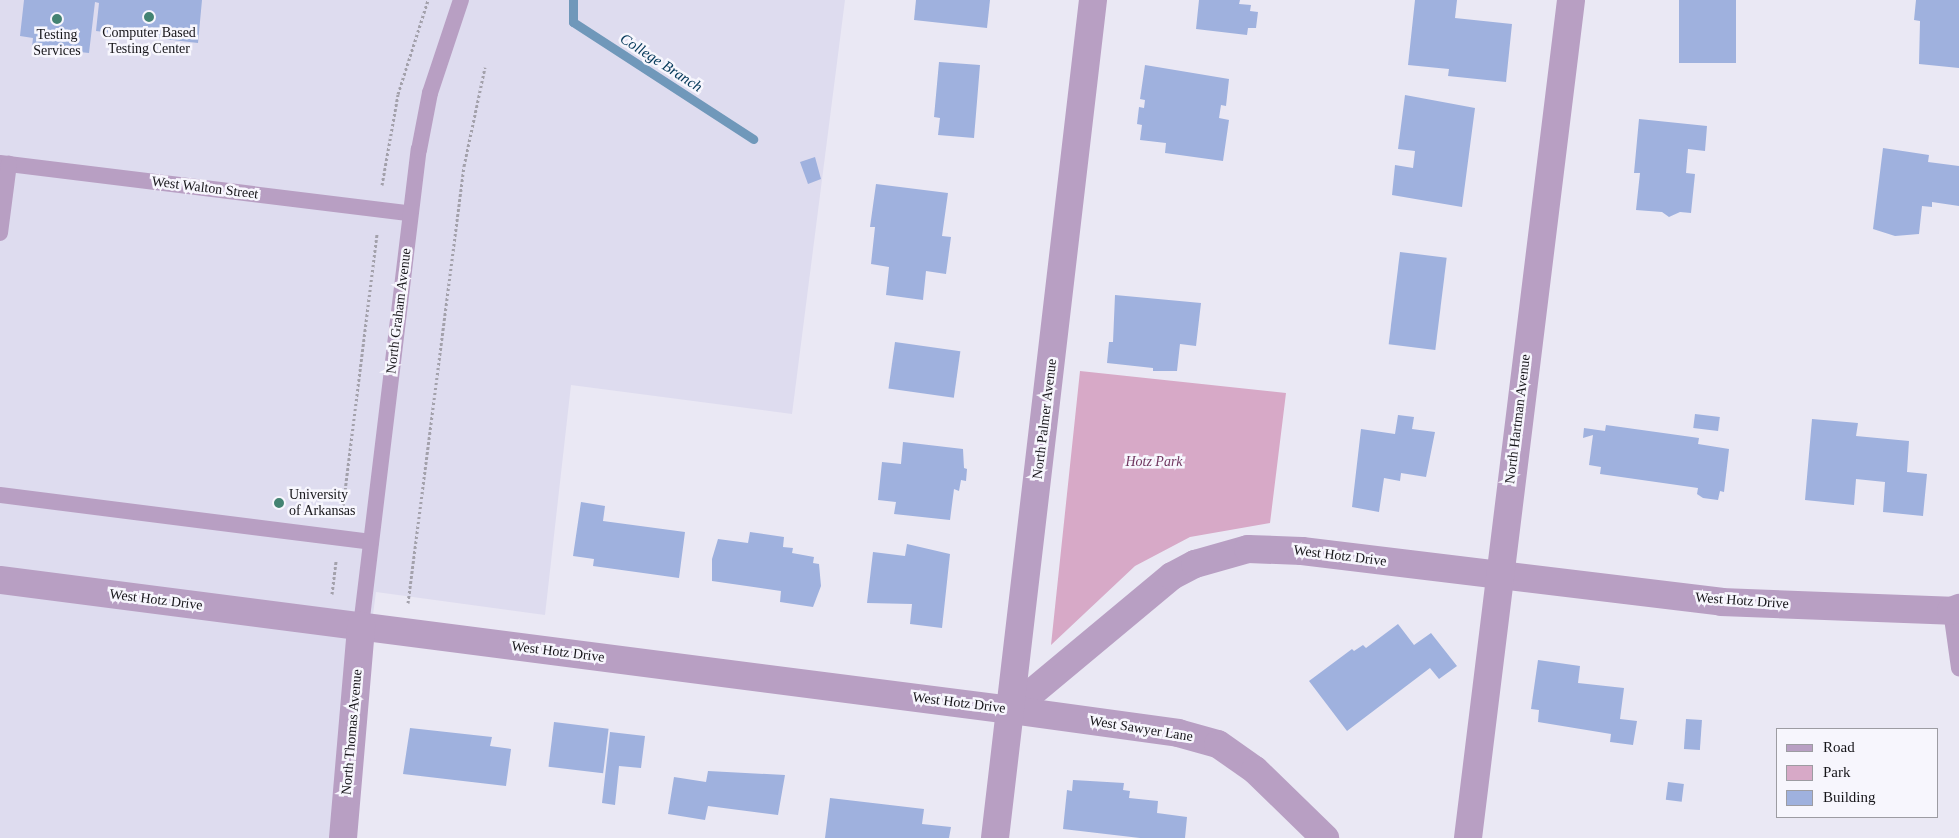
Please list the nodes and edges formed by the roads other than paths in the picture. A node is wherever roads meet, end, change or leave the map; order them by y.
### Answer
1 (461, 0) edge
2 (1093, 0) edge
3 (1571, 0) edge
4 (4, 163) edge
5 (410, 213) junction
6 (0, 233) edge
7 (0, 495) edge
8 (371, 542) junction
9 (1498, 576) junction
10 (0, 580) edge
11 (1955, 609) edge
12 (361, 626) junction
13 (1959, 668) edge
14 (1011, 710) junction
15 (343, 838) edge
16 (995, 838) edge
17 (1325, 838) edge
18 (1468, 838) edge

1 - 5 lane, North Graham Avenue
2 - 14 street, North Palmer Avenue
3 - 9 street, North Hartman Avenue
4 - 5 lane, West Walton Street
4 - 6 lane
5 - 8 lane, North Graham Avenue
7 - 8 lane
8 - 12 lane, North Graham Avenue
9 - 11 street, West Hotz Drive
9 - 14 street, West Hotz Drive
9 - 18 street, North Hartman Avenue
10 - 12 street, West Hotz Drive
11 - 13 lane
12 - 14 street, West Hotz Drive
12 - 15 street, North Thomas Avenue
14 - 16 street, North Palmer Avenue
14 - 17 street, West Sawyer Lane

